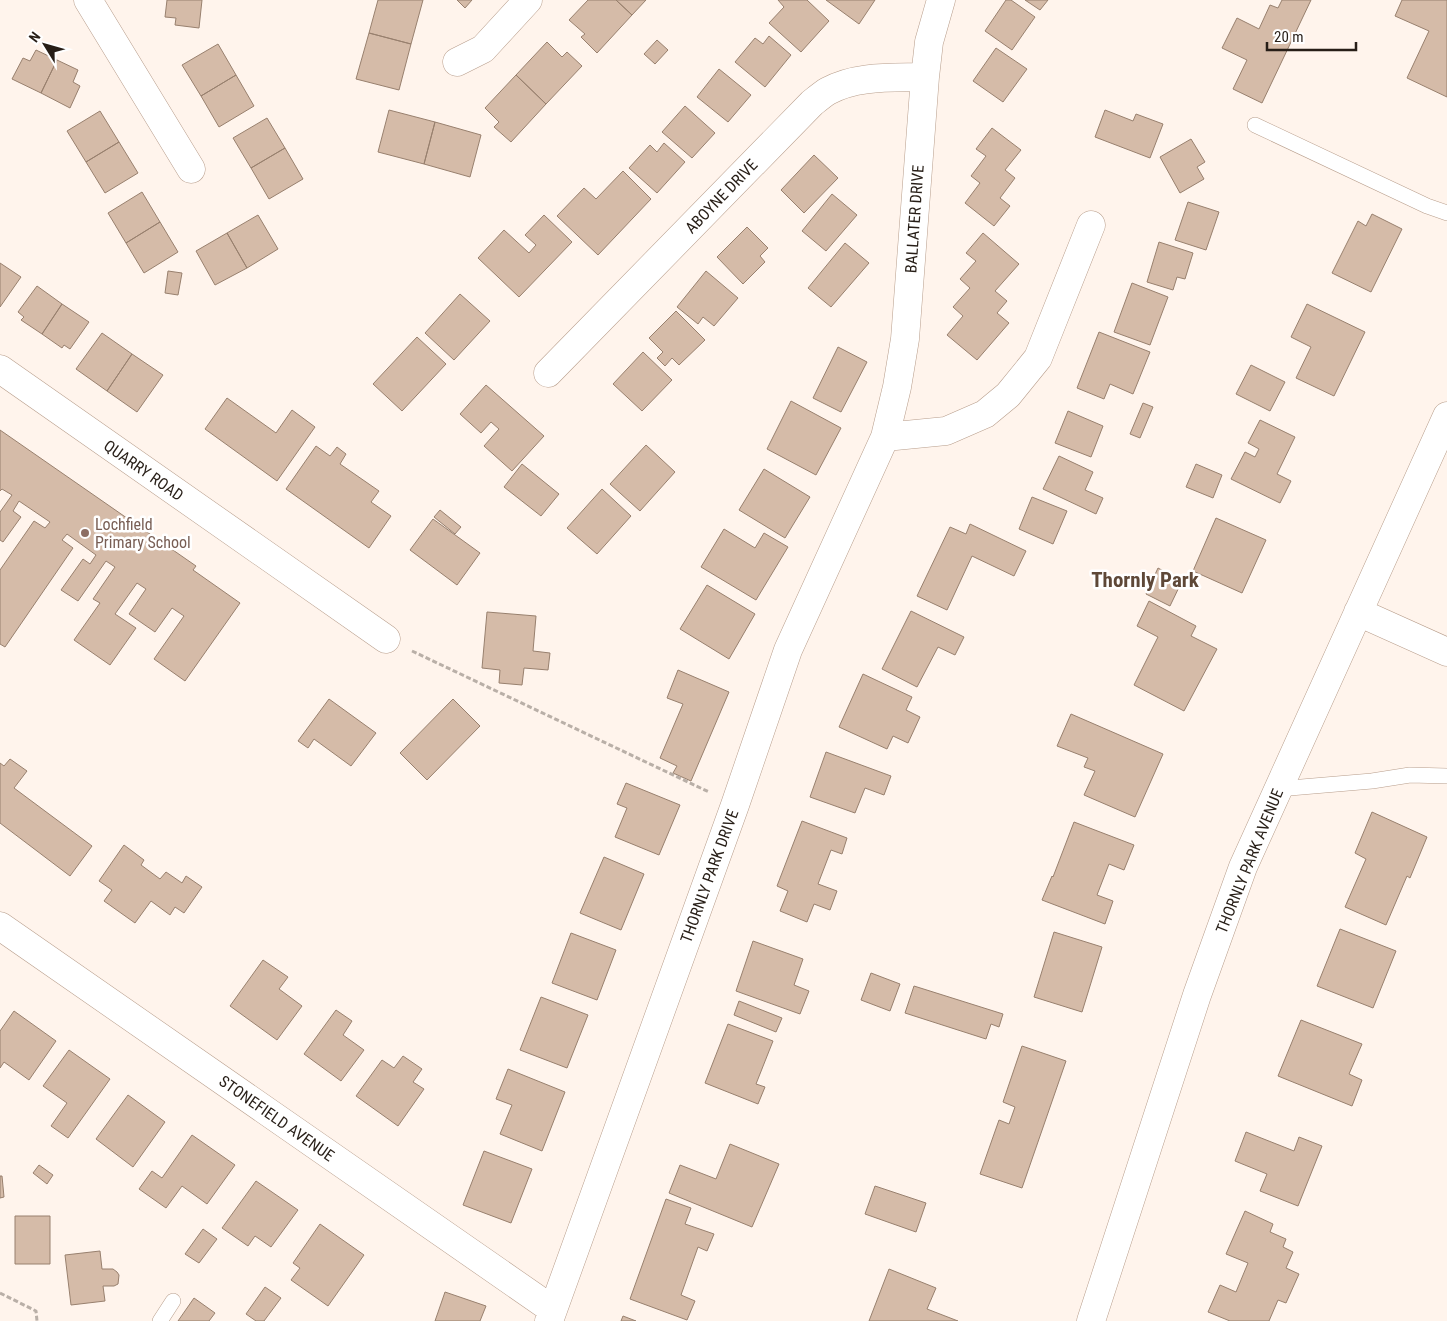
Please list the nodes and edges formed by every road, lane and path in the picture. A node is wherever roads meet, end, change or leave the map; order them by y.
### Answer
1 (88, 0) edge
2 (528, 0) edge
3 (941, 0) edge
4 (457, 62) dead end
5 (925, 78) junction
6 (1255, 125) dead end
7 (191, 169) dead end
8 (1447, 213) edge
9 (1091, 226) dead end
10 (0, 369) edge
11 (548, 373) dead end
12 (1447, 416) edge
13 (884, 437) junction
14 (1358, 612) junction
15 (386, 639) joint
16 (1447, 652) edge
17 (1447, 776) edge
18 (1278, 789) junction
19 (735, 805) junction
20 (0, 926) edge
21 (0, 1293) edge
22 (174, 1301) dead end
23 (551, 1315) edge
24 (36, 1321) edge
25 (160, 1321) edge
26 (1091, 1321) edge

1 - 7 street
2 - 4 street
3 - 5 street, BALLATER DRIVE
5 - 11 street, ABOYNE DRIVE
5 - 13 street, BALLATER DRIVE
6 - 8 lane
9 - 13 street
10 - 15 street, QUARRY ROAD
12 - 14 street, THORNLY PARK AVENUE
13 - 19 street, THORNLY PARK DRIVE
14 - 16 street
14 - 18 street, THORNLY PARK AVENUE
15 - 19 path
17 - 18 lane
18 - 26 street, THORNLY PARK AVENUE
19 - 23 street, THORNLY PARK DRIVE
20 - 23 street, STONEFIELD AVENUE
21 - 24 path
22 - 25 lane

